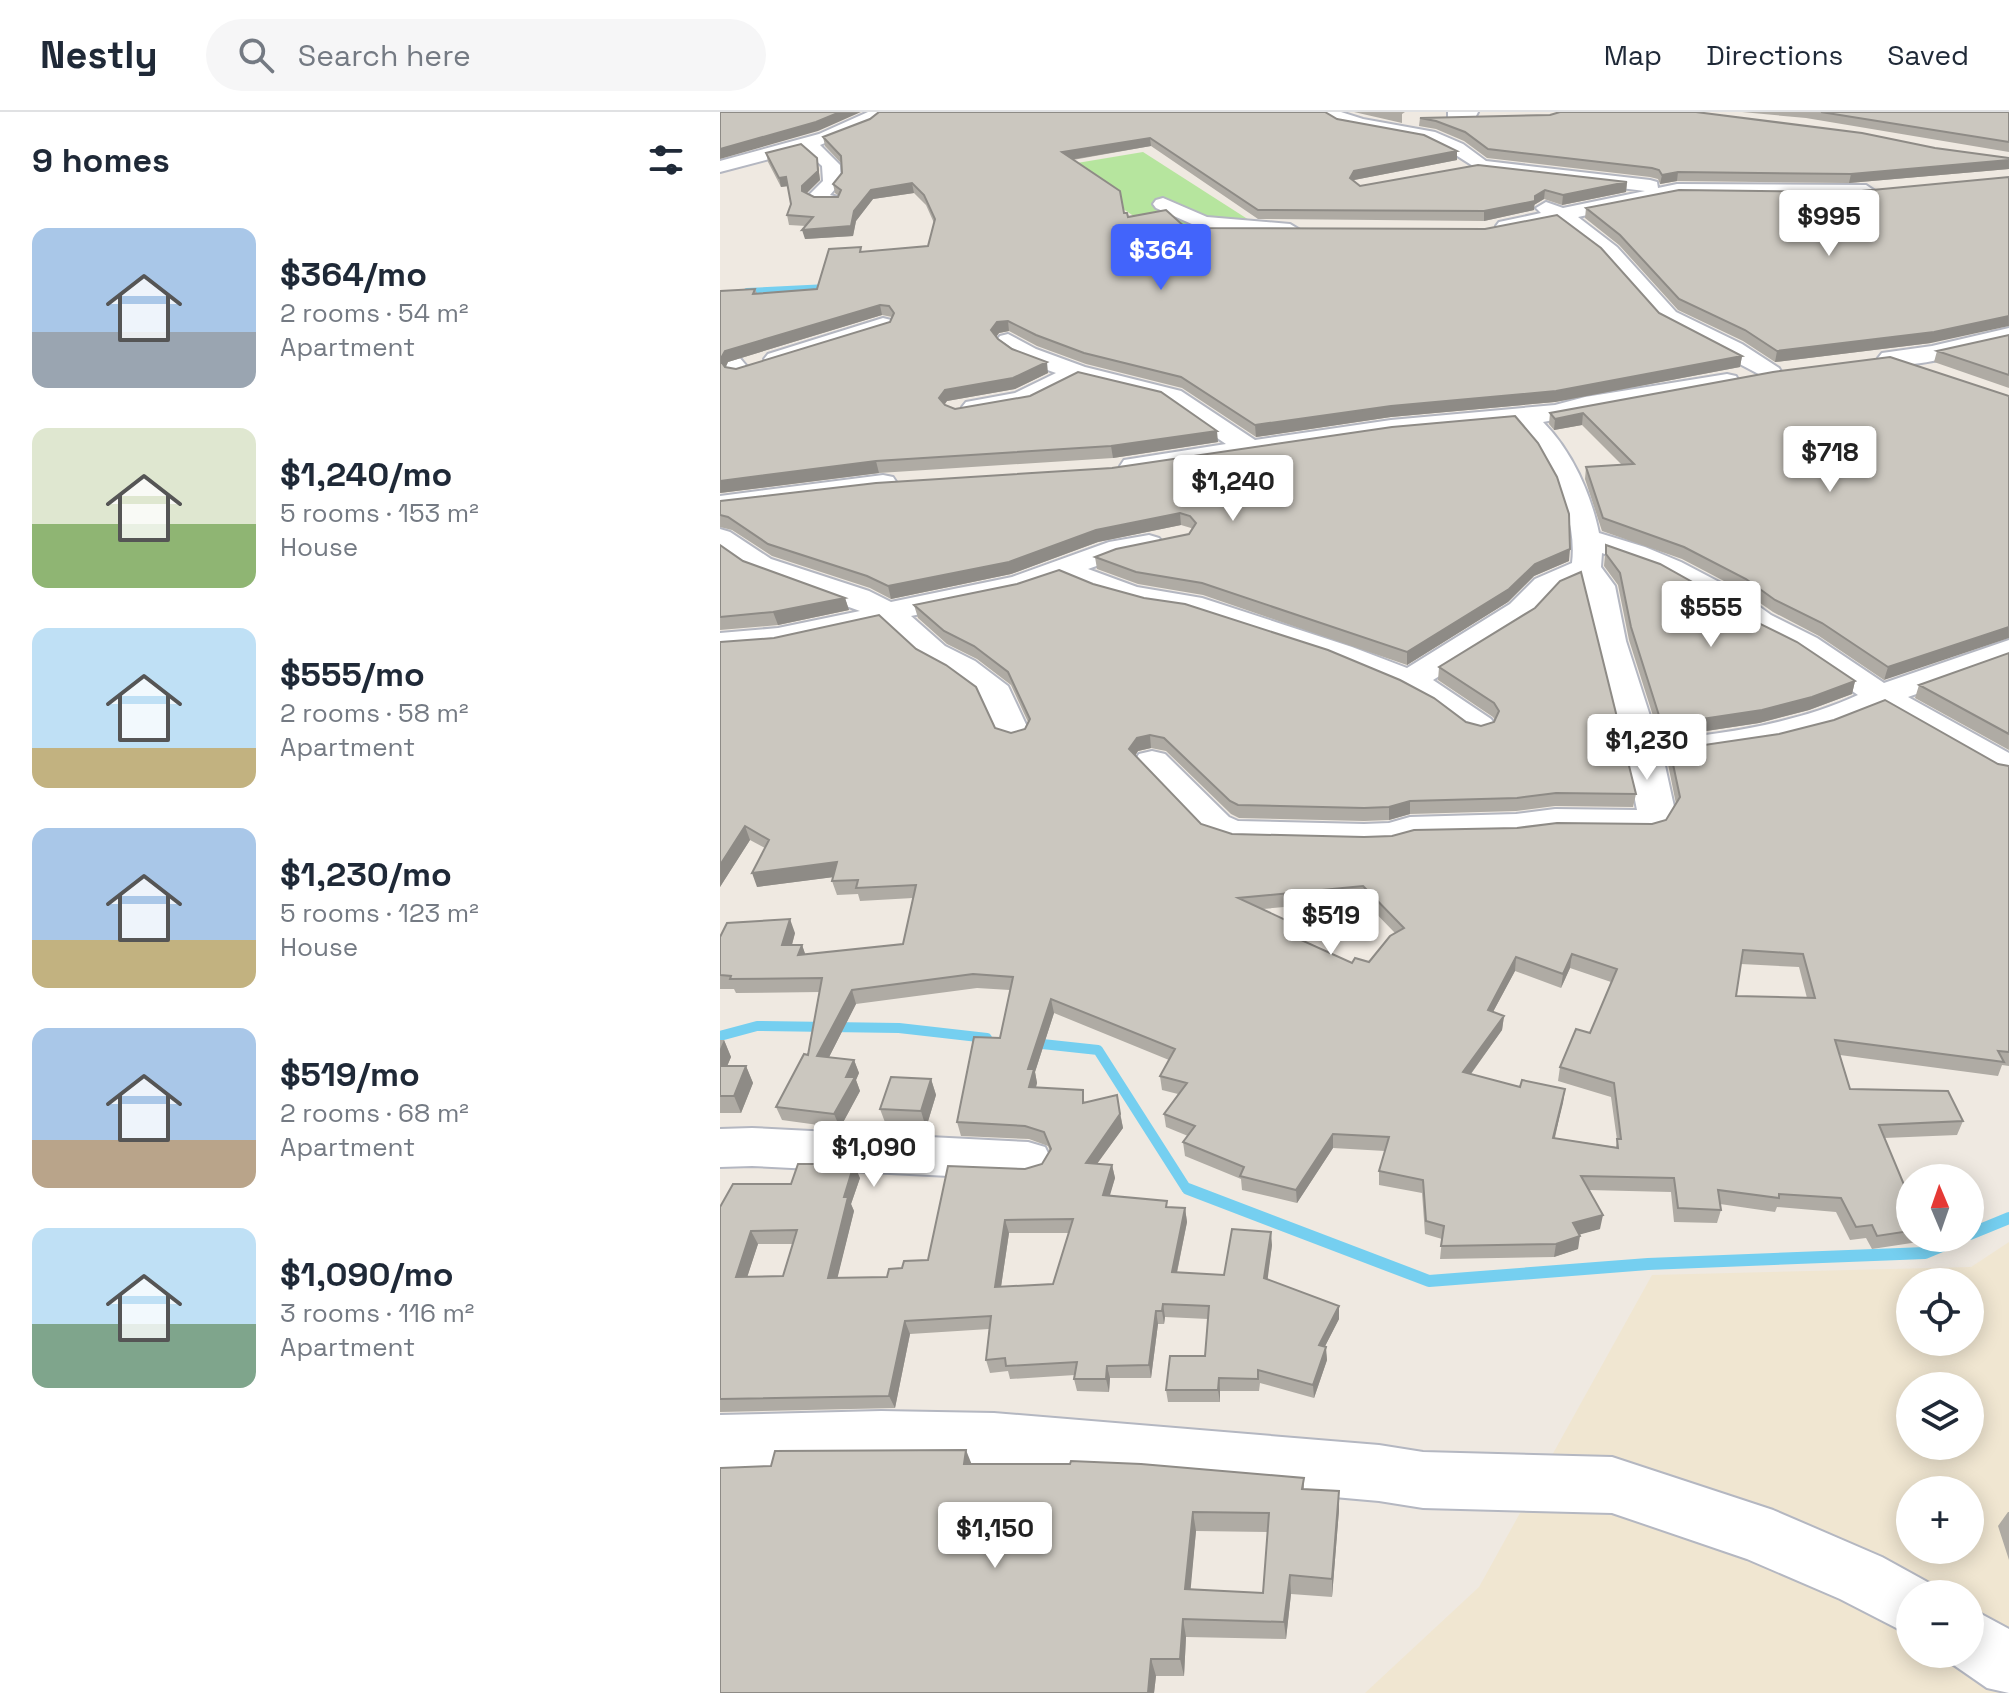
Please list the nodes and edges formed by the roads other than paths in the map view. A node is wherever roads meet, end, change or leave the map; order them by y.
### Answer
1 (880, 112) edge
2 (1458, 114) edge
3 (1332, 115) edge
4 (1488, 117) edge
5 (807, 143) junction
6 (722, 162) edge
7 (1478, 165) junction
8 (1449, 171) edge
9 (1522, 172) junction
10 (1677, 190) junction
11 (1887, 190) edge
12 (831, 201) edge
13 (1163, 204) dead end
14 (1563, 214) junction
15 (1302, 230) edge
16 (1484, 230) edge
17 (883, 325) edge
18 (2009, 335) edge
19 (1008, 341) dead end
20 (1964, 346) junction
21 (720, 349) edge
22 (2009, 351) edge
23 (1890, 358) junction
24 (1858, 362) edge
25 (1799, 370) edge
26 (1076, 372) junction
27 (1770, 373) junction
28 (729, 374) edge
29 (1944, 378) edge
30 (957, 409) edge
31 (1520, 415) junction
32 (1248, 447) junction
33 (1113, 469) edge
34 (905, 482) edge
35 (720, 504) edge
36 (1180, 537) edge
37 (720, 538) edge
38 (1586, 554) junction
39 (1066, 569) junction
40 (889, 613) junction
41 (720, 643) edge
42 (2007, 653) edge
43 (1408, 681) junction
44 (1882, 696) junction
45 (1479, 726) edge
46 (1013, 733) edge
47 (1644, 753) junction
48 (1152, 762) dead end
49 (2008, 767) edge
50 (720, 1148) edge
51 (1028, 1161) dead end
52 (720, 1442) edge
53 (1896, 1597) edge
54 (1984, 1649) edge
55 (2009, 1666) edge

1 - 5 street
2 - 3 street
2 - 4 street
3 - 7 street
5 - 6 street
5 - 12 street
7 - 8 street
7 - 9 street
9 - 10 street
9 - 14 street
10 - 11 street
10 - 14 street
13 - 15 street
14 - 16 street
14 - 27 street
17 - 28 street
18 - 20 street
19 - 26 street
20 - 22 street
20 - 23 street
21 - 28 street
23 - 24 street
23 - 29 street
25 - 27 street
26 - 30 street
26 - 32 street
27 - 31 street
31 - 32 street
31 - 38 street
32 - 33 street
34 - 35 street
36 - 39 street
37 - 40 street
38 - 43 street
38 - 44 street
38 - 47 street
39 - 40 street
39 - 43 street
40 - 41 street
40 - 46 street
42 - 44 street
43 - 45 street
44 - 47 street
44 - 49 street
47 - 48 street
50 - 51 street
52 - 53 street
54 - 55 street

